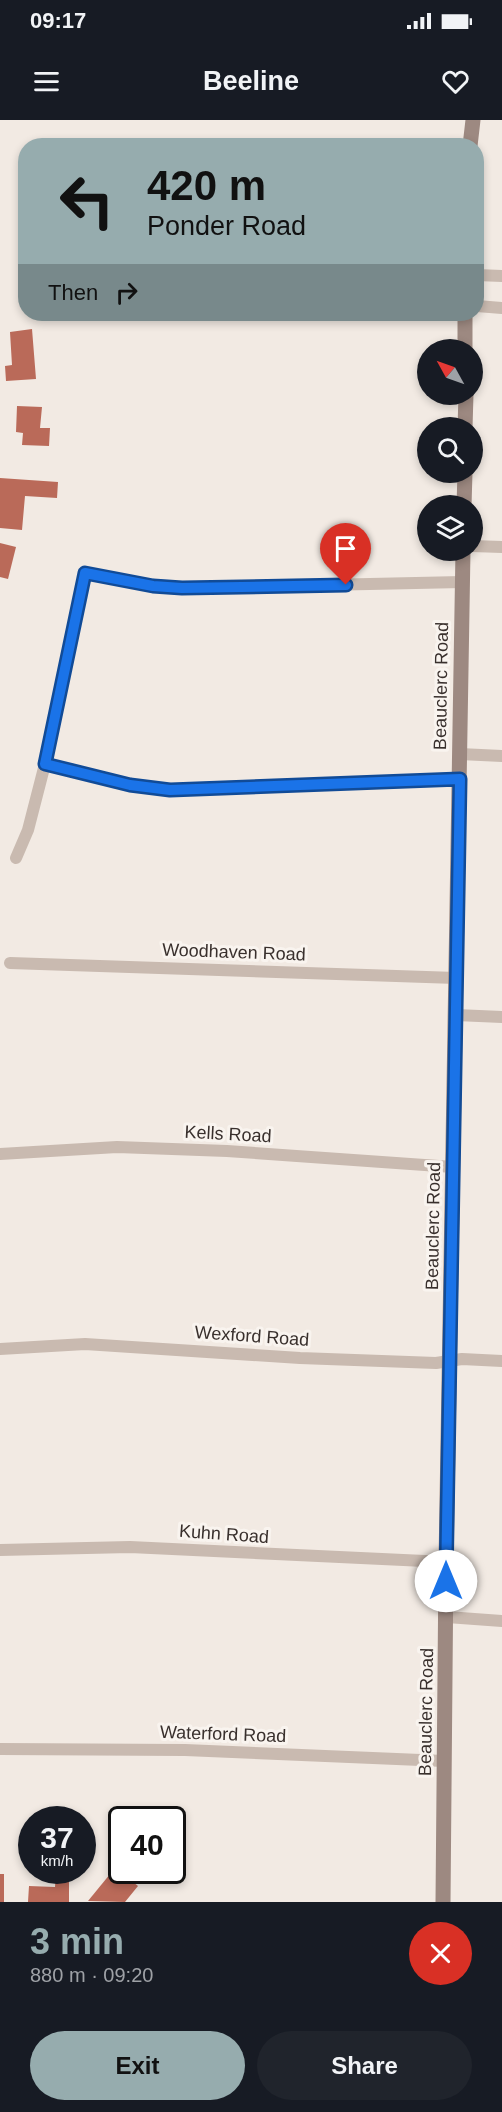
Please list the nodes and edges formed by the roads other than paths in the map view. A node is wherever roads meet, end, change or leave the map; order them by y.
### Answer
1 (473, 120) edge
2 (471, 138) edge
3 (484, 275) edge
4 (502, 276) edge
5 (484, 307) edge
6 (502, 308) edge
7 (465, 321) edge
8 (465, 339) edge
9 (483, 547) edge
10 (502, 548) edge
11 (463, 561) edge
12 (462, 582) junction
13 (460, 754) junction
14 (502, 756) edge
15 (45, 764) junction
16 (460, 779) junction
17 (16, 858) dead end
18 (10, 963) dead end
19 (456, 978) junction
20 (456, 1015) junction
21 (502, 1017) edge
22 (0, 1154) edge
23 (453, 1167) junction
24 (0, 1349) edge
25 (502, 1360) edge
26 (451, 1361) junction
27 (0, 1550) edge
28 (446, 1562) junction
29 (447, 1617) junction
30 (502, 1621) edge
31 (0, 1749) edge
32 (444, 1761) junction
33 (443, 1902) edge

1 - 2 street
3 - 4 street
5 - 6 street
7 - 8 street
9 - 10 street
11 - 12 street, Beauclerc Road
12 - 13 street, Beauclerc Road
12 - 15 street
13 - 14 street
13 - 16 street, Beauclerc Road
15 - 16 street
15 - 17 street
16 - 19 street, Beauclerc Road
18 - 19 street, Woodhaven Road
19 - 20 street, Beauclerc Road
20 - 21 street
20 - 23 street, Beauclerc Road
22 - 23 street, Kells Road
23 - 26 street, Beauclerc Road
24 - 26 street, Wexford Road
25 - 26 street, Wexford Road
26 - 28 street, Beauclerc Road
27 - 28 street, Kuhn Road
28 - 29 street, Beauclerc Road
29 - 30 street
29 - 32 street, Beauclerc Road
31 - 32 street, Waterford Road
32 - 33 street, Beauclerc Road

